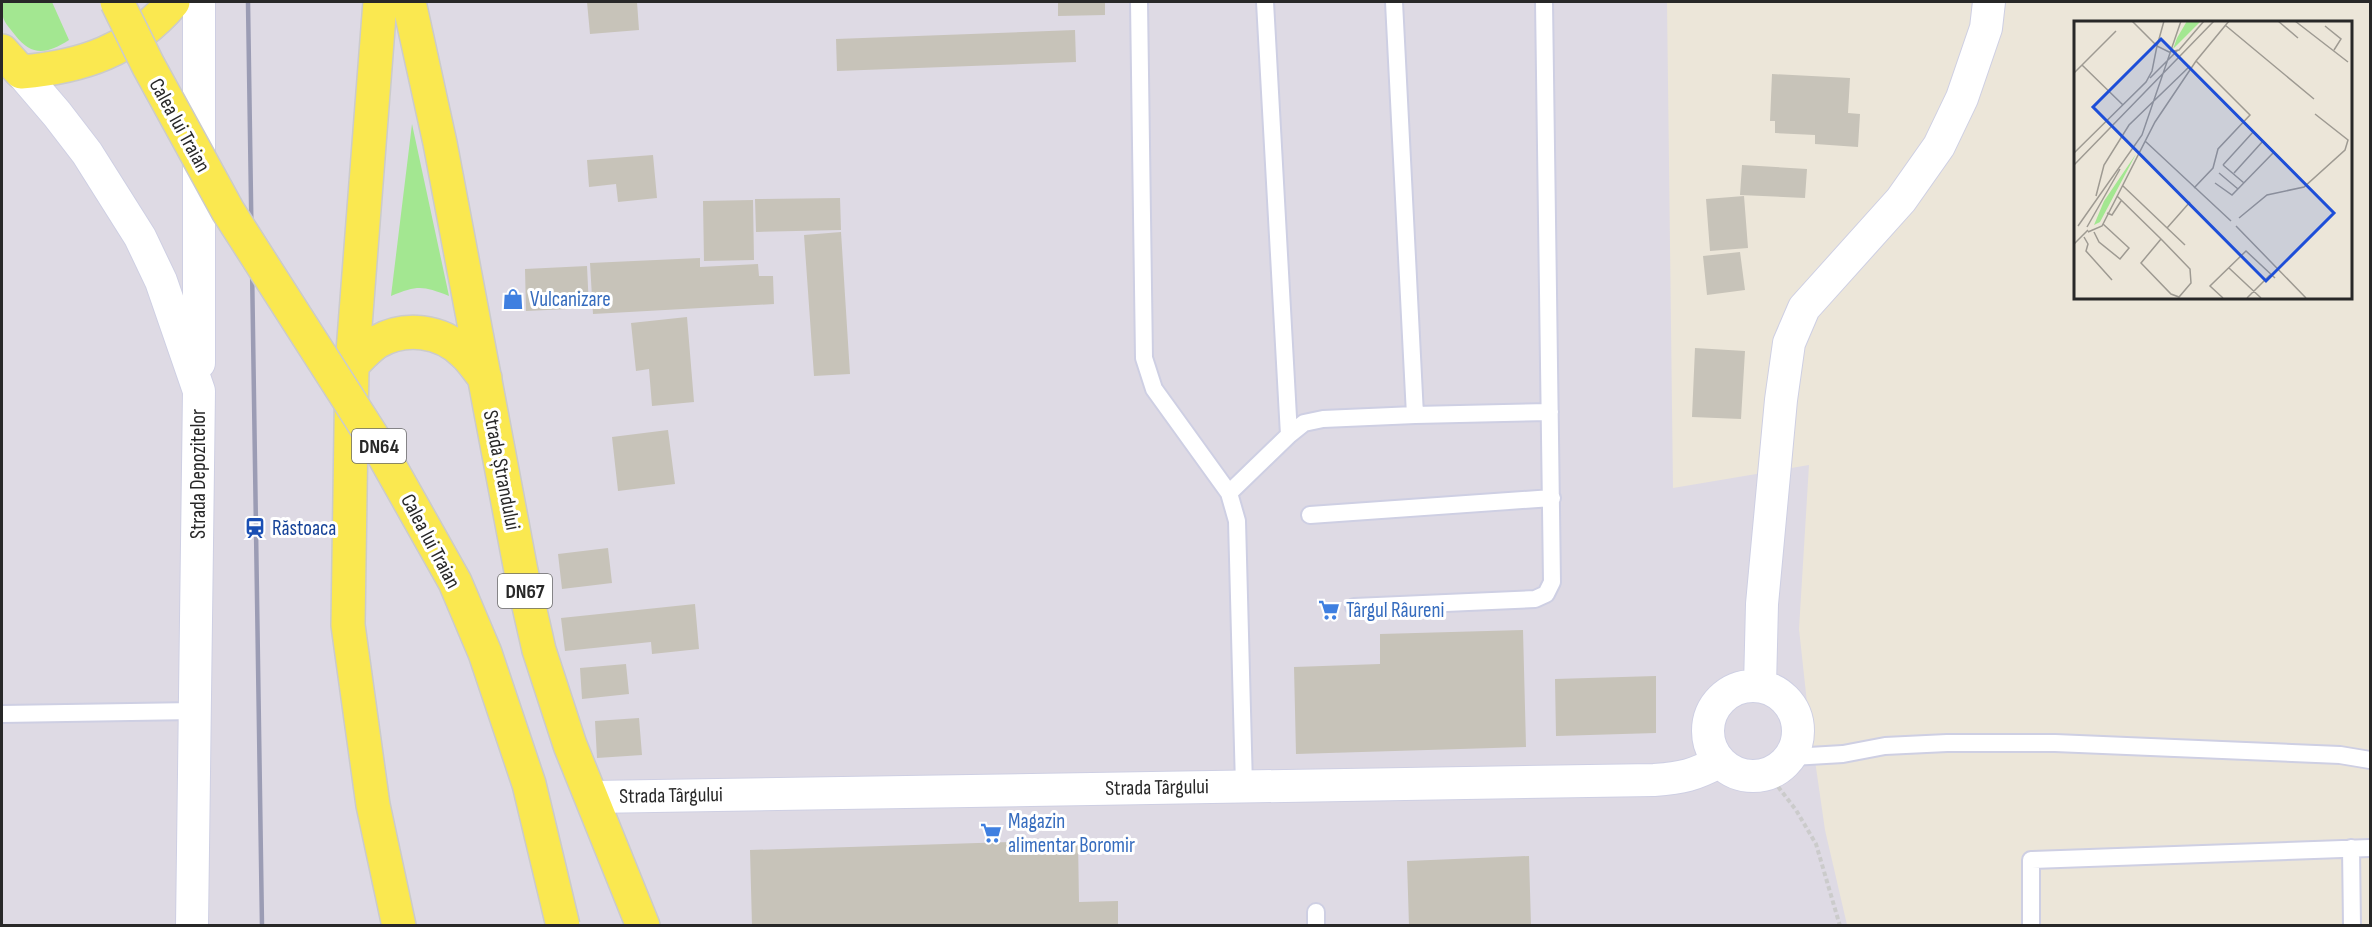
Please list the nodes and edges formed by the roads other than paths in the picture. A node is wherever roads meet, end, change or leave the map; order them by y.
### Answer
1 (117, 2) edge
2 (174, 2) edge
3 (199, 2) edge
4 (380, 2) edge
5 (409, 2) edge
6 (1139, 2) edge
7 (1265, 2) edge
8 (1394, 2) edge
9 (1544, 2) edge
10 (1989, 2) edge
11 (8, 65) edge
12 (352, 364) junction
13 (485, 378) junction
14 (199, 391) junction
15 (1550, 412) junction
16 (1415, 415) junction
17 (1289, 435) junction
18 (1229, 493) junction
19 (1552, 498) junction
20 (1310, 515) dead end
21 (1353, 607) dead end
22 (1760, 686) junction
23 (195, 711) junction
24 (2, 714) edge
25 (2370, 760) edge
26 (1719, 762) junction
27 (1780, 766) junction
28 (1244, 786) junction
29 (592, 797) junction
30 (2351, 848) junction
31 (2370, 848) edge
32 (192, 926) edge
33 (399, 926) edge
34 (563, 926) edge
35 (643, 926) edge
36 (2031, 926) edge
37 (2352, 926) edge

1 - 34 main road, Calea lui Traian / DN64, bridge
2 - 11 main road
3 - 14 street
4 - 12 main road
5 - 13 main road, Strada Ștrandului / DN67
6 - 18 lane
7 - 17 lane
8 - 16 lane
9 - 15 lane
10 - 22 street
11 - 14 street, Strada Depozitelor
12 - 13 main road, DN67
12 - 33 main road
13 - 29 main road, Strada Ștrandului / DN67
14 - 23 street, Strada Depozitelor
15 - 16 lane
15 - 19 lane
16 - 17 lane
17 - 18 lane
18 - 28 lane
19 - 20 lane
19 - 21 lane
22 - 26 street
22 - 27 street
23 - 24 lane
23 - 32 street, Strada Depozitelor
25 - 27 lane
26 - 27 street
26 - 28 street, Strada Târgului
28 - 29 street, Strada Târgului
29 - 35 main road, Strada Ștrandului / DN67
30 - 31 lane
30 - 36 lane
30 - 37 lane

